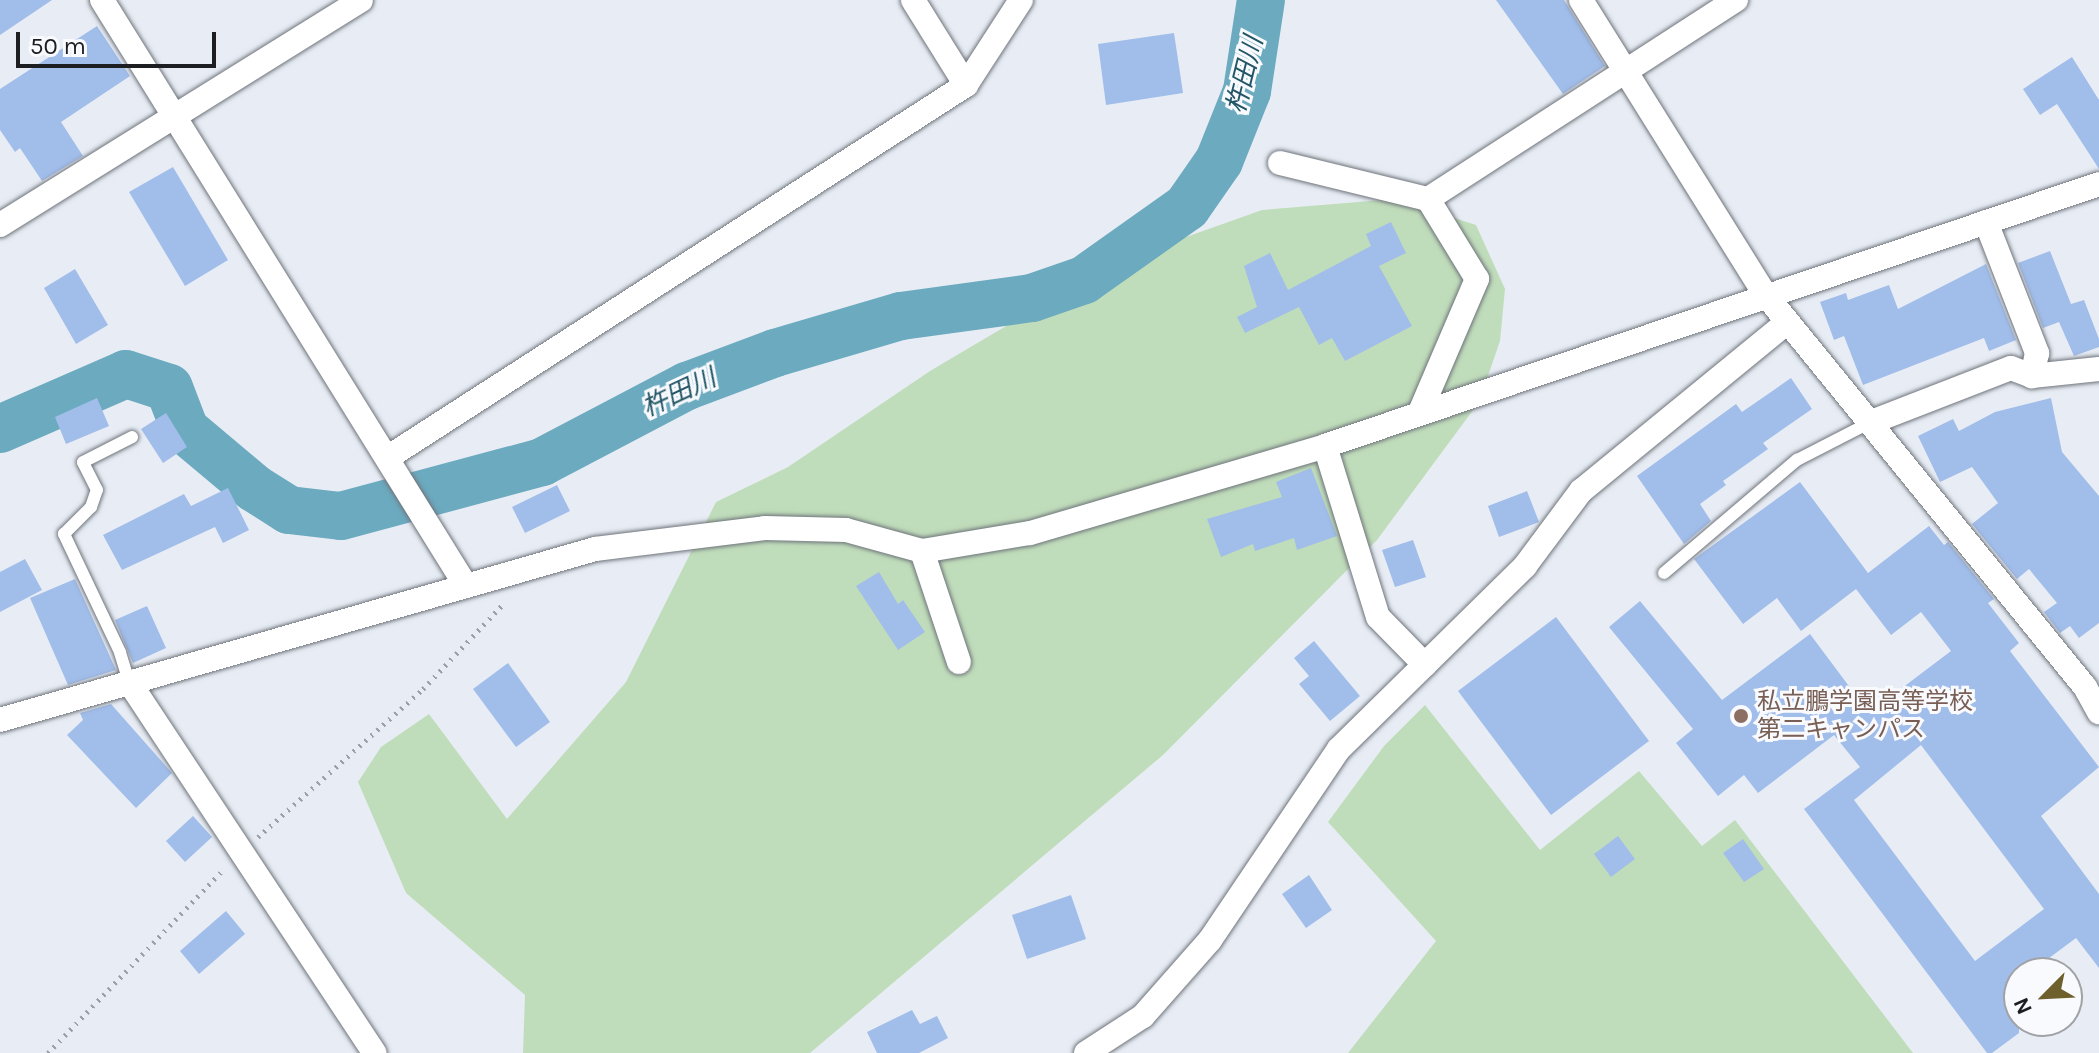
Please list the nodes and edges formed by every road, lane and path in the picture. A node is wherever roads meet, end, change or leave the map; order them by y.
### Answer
1 (102, 0) edge
2 (361, 0) edge
3 (913, 0) edge
4 (1021, 0) edge
5 (1581, 0) edge
6 (1736, 0) edge
7 (1628, 70) junction
8 (966, 85) junction
9 (175, 118) junction
10 (1280, 163) dead end
11 (2099, 184) edge
12 (1428, 199) junction
13 (1986, 222) junction
14 (0, 225) edge
15 (1765, 294) junction
16 (1786, 323) junction
17 (2099, 369) edge
18 (2032, 376) junction
19 (1420, 412) junction
20 (1869, 423) junction
21 (132, 437) dead end
22 (1325, 446) junction
23 (387, 458) junction
24 (922, 551) junction
25 (1664, 573) dead end
26 (466, 586) junction
27 (507, 599) dead end
28 (959, 662) dead end
29 (1425, 665) junction
30 (2092, 681) edge
31 (129, 682) junction
32 (2099, 712) edge
33 (0, 720) edge
34 (239, 854) junction
35 (48, 1053) edge
36 (375, 1053) edge
37 (1086, 1053) edge

1 - 9 street
2 - 9 street
3 - 8 street
4 - 8 street
5 - 7 street
6 - 7 street
7 - 12 street
7 - 15 street
8 - 23 street
9 - 14 street
9 - 23 street
10 - 12 street
11 - 13 street
12 - 19 street
13 - 15 street
13 - 18 street
15 - 16 street
15 - 19 street
16 - 20 street
16 - 29 street
17 - 18 street
18 - 20 street
19 - 22 street
20 - 25 lane
20 - 30 street
21 - 31 lane
22 - 24 street
22 - 29 street
23 - 26 street
24 - 26 street
24 - 28 street
26 - 31 street
27 - 34 path
29 - 37 street
30 - 32 street
31 - 33 street
31 - 34 street
34 - 35 path
34 - 36 street

